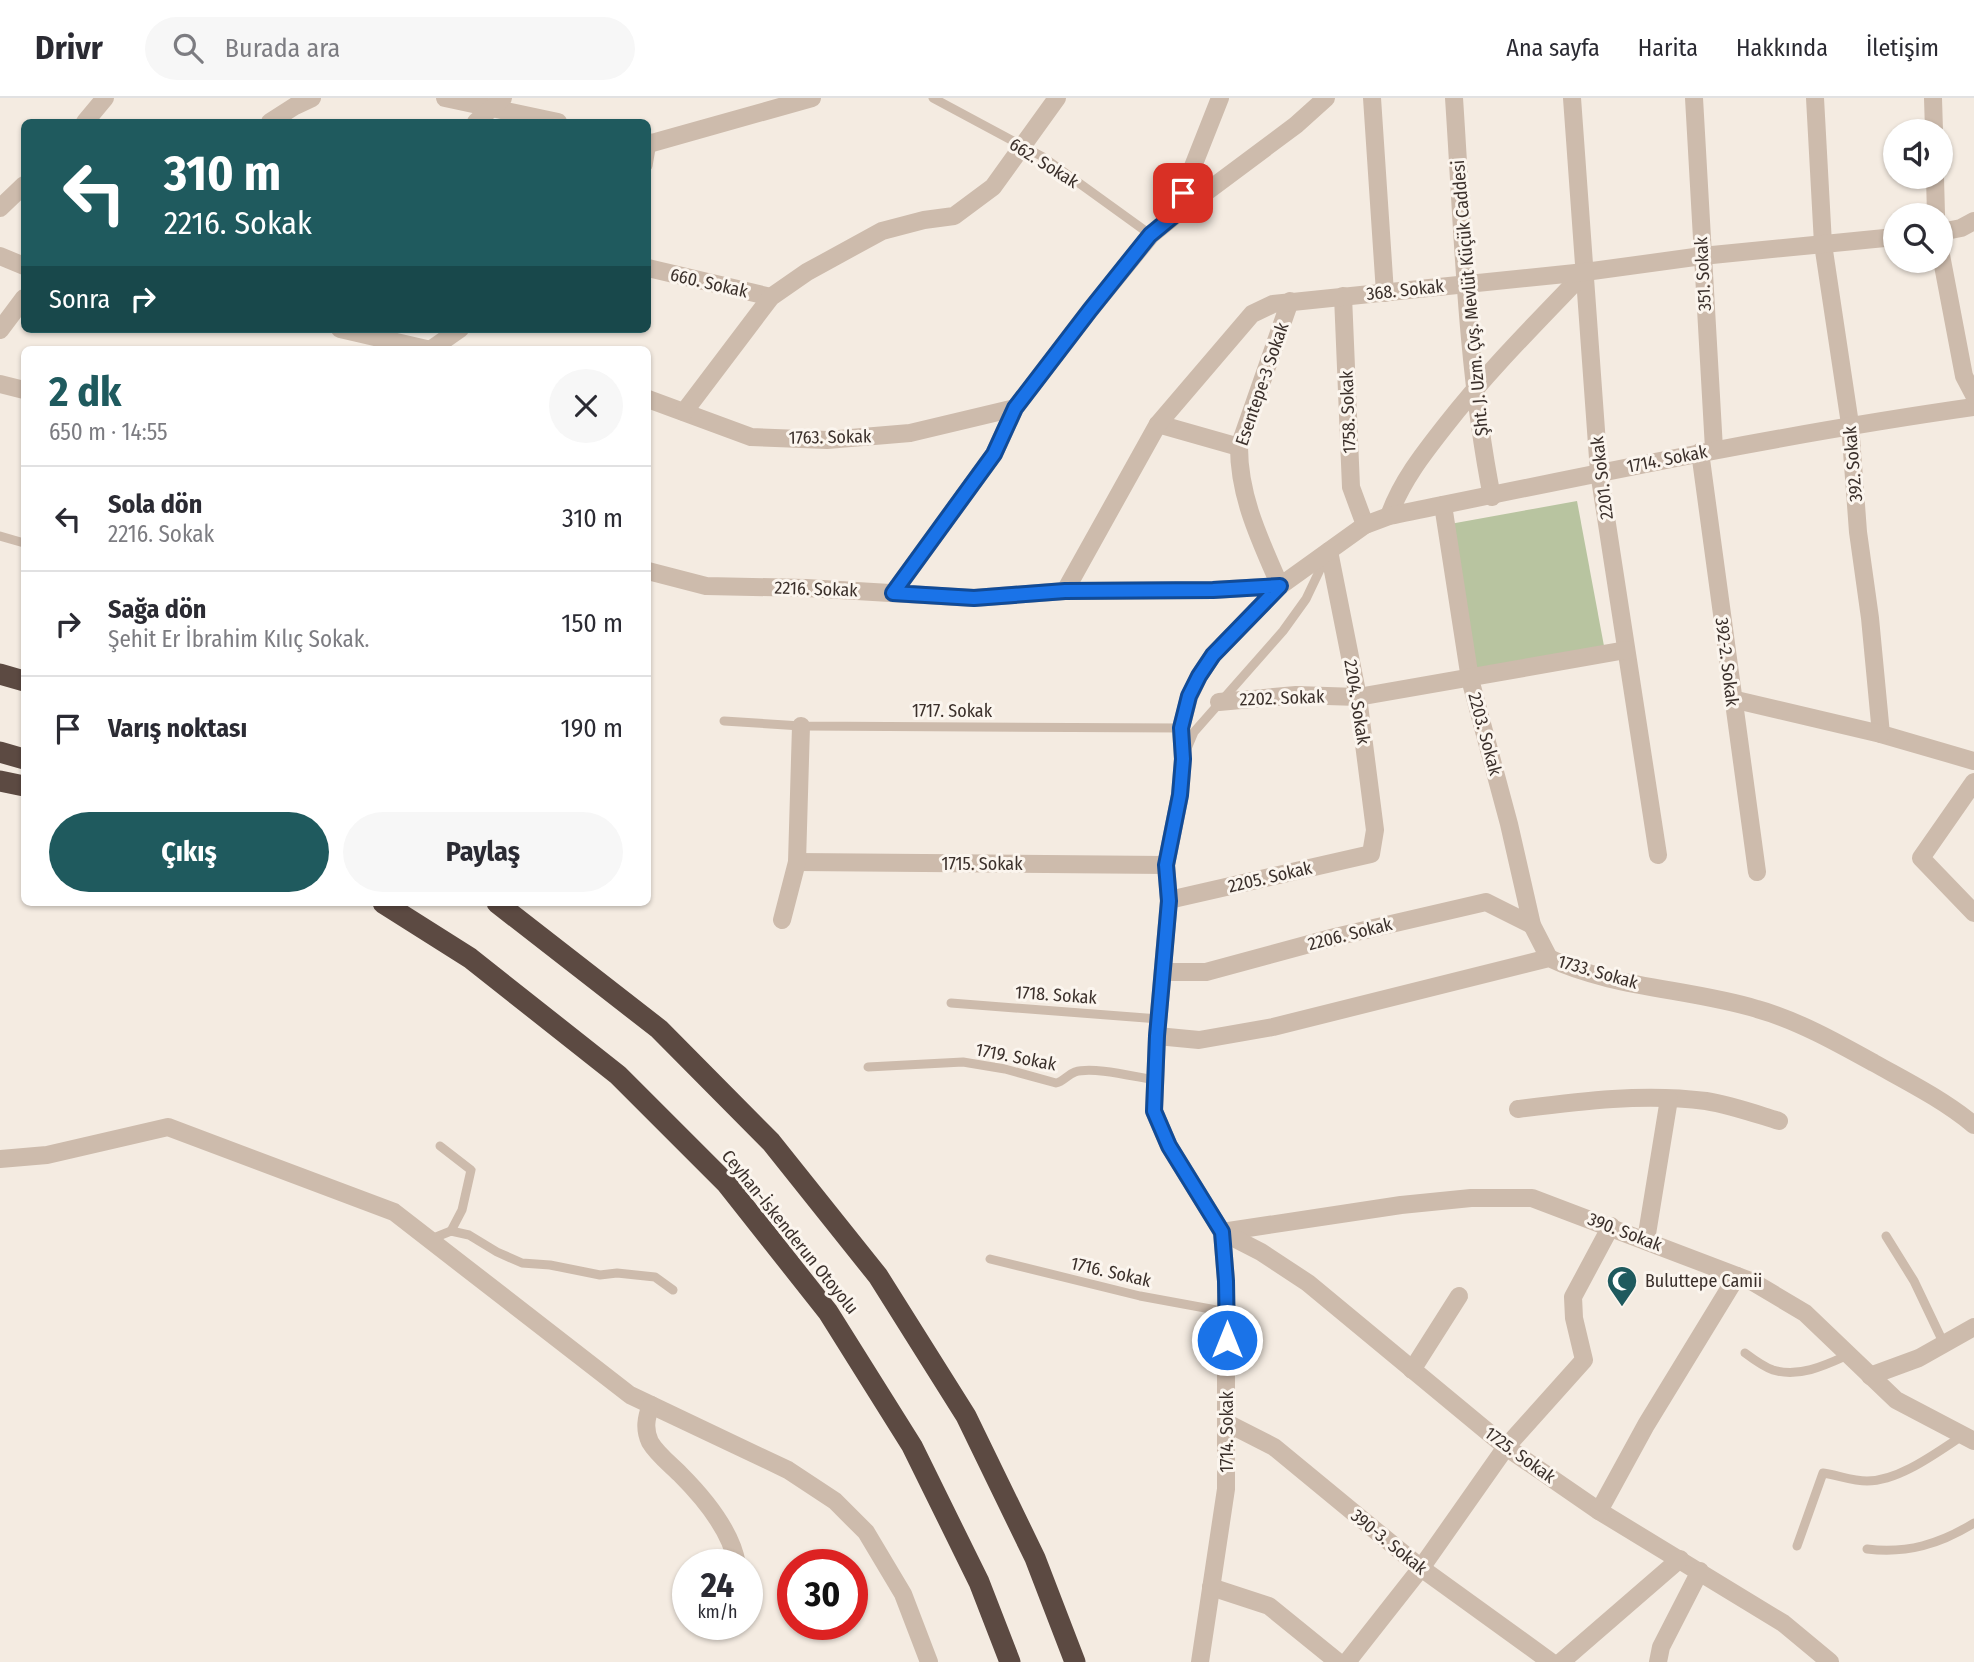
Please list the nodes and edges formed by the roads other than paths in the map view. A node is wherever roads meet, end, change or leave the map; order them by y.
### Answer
1 (105, 98) edge
2 (312, 98) edge
3 (445, 98) edge
4 (811, 98) edge
5 (933, 98) edge
6 (1057, 98) edge
7 (1220, 98) edge
8 (1326, 98) edge
9 (1372, 98) edge
10 (1454, 98) edge
11 (1572, 98) edge
12 (1694, 98) edge
13 (1815, 98) edge
14 (1933, 98) edge
15 (497, 103) edge
16 (88, 119) edge
17 (275, 119) edge
18 (479, 119) edge
19 (548, 119) edge
20 (1934, 119) edge
21 (651, 142) edge
22 (1021, 147) junction
23 (21, 188) edge
24 (0, 208) edge
25 (1173, 216) junction
26 (1974, 221) edge
27 (1953, 230) edge
28 (1150, 235) junction
29 (1883, 238) edge
30 (1823, 243) junction
31 (0, 256) edge
32 (1702, 256) junction
33 (21, 265) edge
34 (651, 269) edge
35 (1585, 272) junction
36 (1944, 273) edge
37 (1467, 283) junction
38 (1385, 293) junction
39 (1343, 296) junction
40 (771, 297) junction
41 (1290, 301) junction
42 (21, 302) edge
43 (0, 331) edge
44 (357, 333) edge
45 (454, 333) edge
46 (414, 346) edge
47 (437, 346) edge
48 (0, 384) edge
49 (1475, 388) junction
50 (21, 389) edge
51 (1974, 395) edge
52 (651, 400) edge
53 (1974, 407) edge
54 (1015, 408) junction
55 (684, 412) junction
56 (1158, 424) junction
57 (1850, 424) junction
58 (1239, 447) junction
59 (1707, 451) junction
60 (1599, 472) junction
61 (1492, 497) junction
62 (1443, 505) junction
63 (1389, 516) junction
64 (1365, 525) junction
65 (0, 537) edge
66 (21, 541) edge
67 (1329, 551) junction
68 (651, 572) edge
69 (1280, 586) junction
70 (1065, 591) junction
71 (893, 593) junction
72 (1626, 650) junction
73 (0, 674) edge
74 (1470, 679) junction
75 (21, 680) edge
76 (0, 689) edge
77 (21, 694) edge
78 (1358, 697) junction
79 (1732, 699) junction
80 (1219, 702) junction
81 (724, 720) dead end
82 (801, 726) junction
83 (1181, 728) junction
84 (1881, 734) junction
85 (0, 752) edge
86 (21, 757) edge
87 (1183, 759) junction
88 (1974, 761) edge
89 (0, 781) edge
90 (1974, 782) edge
91 (21, 785) edge
92 (1371, 854) joint
93 (1658, 855) dead end
94 (797, 862) junction
95 (1166, 865) junction
96 (1757, 872) dead end
97 (1169, 901) junction
98 (370, 906) edge
99 (388, 906) edge
100 (501, 906) edge
101 (1974, 913) edge
102 (782, 920) dead end
103 (1532, 925) junction
104 (470, 958) junction
105 (1549, 958) junction
106 (1163, 972) junction
107 (951, 1003) dead end
108 (1158, 1027) junction
109 (868, 1067) dead end
110 (1155, 1080) junction
111 (1669, 1098) junction
112 (1518, 1109) dead end
113 (1779, 1121) dead end
114 (1974, 1125) edge
115 (440, 1146) dead end
116 (0, 1159) edge
117 (1611, 1226) junction
118 (451, 1231) junction
119 (1222, 1232) junction
120 (1886, 1236) dead end
121 (430, 1240) junction
122 (1646, 1240) junction
123 (990, 1259) dead end
124 (1737, 1276) junction
125 (673, 1290) dead end
126 (1459, 1296) dead end
127 (1227, 1312) junction
128 (1974, 1327) edge
129 (1944, 1344) junction
130 (1745, 1353) dead end
131 (1848, 1355) junction
132 (1412, 1370) junction
133 (1870, 1377) junction
134 (651, 1405) junction
135 (1227, 1423) junction
136 (1968, 1438) edge
137 (1506, 1447) junction
138 (1600, 1511) junction
139 (1974, 1524) edge
140 (1797, 1546) dead end
141 (733, 1549) edge
142 (1867, 1549) dead end
143 (1680, 1559) junction
144 (1421, 1568) junction
145 (1700, 1570) junction
146 (1211, 1587) junction
147 (929, 1662) edge
148 (1010, 1662) edge
149 (1075, 1662) edge
150 (1200, 1662) edge
151 (1338, 1662) edge
152 (1347, 1662) edge
153 (1551, 1662) edge
154 (1561, 1662) edge
155 (1658, 1662) edge
156 (1830, 1662) edge

1 - 16 street
2 - 17 street
3 - 15 street
4 - 21 street
5 - 22 lane, 662. Sokak
6 - 22 street
7 - 25 street
8 - 25 street
9 - 38 street
10 - 37 street, Şht. J. Uzm. Çvş. Mevlüt Küçük Caddesi
11 - 35 street, 2201. Sokak
12 - 32 street, 351. Sokak
13 - 30 street, 392. Sokak
14 - 20 street
15 - 18 street
15 - 19 street
22 - 28 lane, 662. Sokak
22 - 40 street
23 - 24 street
25 - 28 street
26 - 27 street
28 - 54 street
29 - 30 street, 368. Sokak
30 - 32 street, 368. Sokak
30 - 57 street, 392. Sokak
31 - 33 street
32 - 35 street, 368. Sokak
32 - 59 street, 351. Sokak
34 - 40 street, 660. Sokak
35 - 37 street, 368. Sokak
35 - 49 street
35 - 60 street, 2201. Sokak
36 - 51 street
37 - 38 street, 368. Sokak
37 - 49 street, Şht. J. Uzm. Çvş. Mevlüt Küçük Caddesi
38 - 39 street, 368. Sokak
39 - 41 street, 368. Sokak
39 - 64 street, 1758. Sokak
40 - 55 street
41 - 56 street, 368. Sokak
41 - 58 street, Esentepe-3 Sokak
42 - 43 street
44 - 46 street
45 - 47 street
48 - 50 street
49 - 61 street, Şht. J. Uzm. Çvş. Mevlüt Küçük Caddesi
49 - 63 street
52 - 55 street, 1763. Sokak
53 - 57 street, 1714. Sokak
54 - 55 street, 1763. Sokak
54 - 71 street
56 - 58 street
56 - 70 street, 368. Sokak
57 - 59 street, 1714. Sokak
57 - 84 street, 392. Sokak
58 - 69 street, Esentepe-3 Sokak
59 - 60 street, 1714. Sokak
59 - 79 street, 392-2. Sokak
60 - 61 street, 1714. Sokak
60 - 72 street, 2201. Sokak
61 - 62 street, 1714. Sokak
62 - 63 street, 1714. Sokak
62 - 74 street, 2203. Sokak
63 - 64 street, 1714. Sokak
64 - 67 street, 1714. Sokak
65 - 66 lane
67 - 69 street, 1714. Sokak
67 - 78 street, 2204. Sokak
67 - 80 lane, 1714. Sokak
68 - 71 street, 2216. Sokak
69 - 70 street, 2216. Sokak
69 - 83 street, 1714. Sokak
70 - 71 street, 2216. Sokak
72 - 74 street, 2202. Sokak
72 - 93 street, 2201. Sokak
73 - 75 highway
74 - 78 street, 2202. Sokak
74 - 103 street, 2203. Sokak
76 - 77 highway
78 - 80 street, 2202. Sokak
78 - 92 street, 2204. Sokak
79 - 84 street
79 - 96 street, 392-2. Sokak
80 - 87 lane, 1714. Sokak
81 - 82 lane, 1717. Sokak
82 - 83 lane, 1717. Sokak
82 - 94 street
83 - 87 street, 1714. Sokak
84 - 88 street
85 - 86 highway
87 - 95 street, 1714. Sokak
89 - 91 highway
90 - 101 street
92 - 97 street, 2205. Sokak
94 - 95 street, 1715. Sokak
94 - 102 street
95 - 97 street, 1714. Sokak
97 - 106 street, 1714. Sokak
98 - 104 highway
99 - 104 highway, Ceyhan-İskenderun Otoyolu
100 - 149 highway
103 - 105 street, 2203. Sokak
103 - 106 street, 2206. Sokak
104 - 148 highway, Ceyhan-İskenderun Otoyolu
105 - 108 street, 1733. Sokak
105 - 114 street, 1733. Sokak
106 - 108 street, 1714. Sokak
107 - 108 lane, 1718. Sokak
108 - 110 street, 1714. Sokak
109 - 110 lane, 1719. Sokak
110 - 119 street, 1714. Sokak
111 - 112 street
111 - 113 street
111 - 122 street
115 - 118 lane
116 - 121 street
117 - 119 street, 390. Sokak
117 - 122 street, 390. Sokak
117 - 137 street
118 - 121 lane
118 - 125 lane
119 - 127 street, 1714. Sokak
119 - 132 street, 1725. Sokak
120 - 129 lane
121 - 134 street
122 - 124 street, 390. Sokak
123 - 127 lane, 1716. Sokak
124 - 131 street, 390. Sokak
124 - 138 street
126 - 132 street
127 - 135 street, 1714. Sokak
128 - 129 street
129 - 133 street
130 - 131 lane
131 - 133 street, 390. Sokak
132 - 137 street, 1725. Sokak
133 - 136 street, 390. Sokak
134 - 141 street
134 - 147 street
135 - 144 street, 390-3. Sokak
135 - 146 street, 1714. Sokak
136 - 140 lane
137 - 138 street, 1725. Sokak
137 - 144 street
138 - 143 street, 1725. Sokak
139 - 142 lane
143 - 145 street, 1725. Sokak
143 - 154 street
144 - 152 street
144 - 153 street, 390-3. Sokak
145 - 155 street
145 - 156 street, 1725. Sokak
146 - 150 street, 1714. Sokak
146 - 151 street

